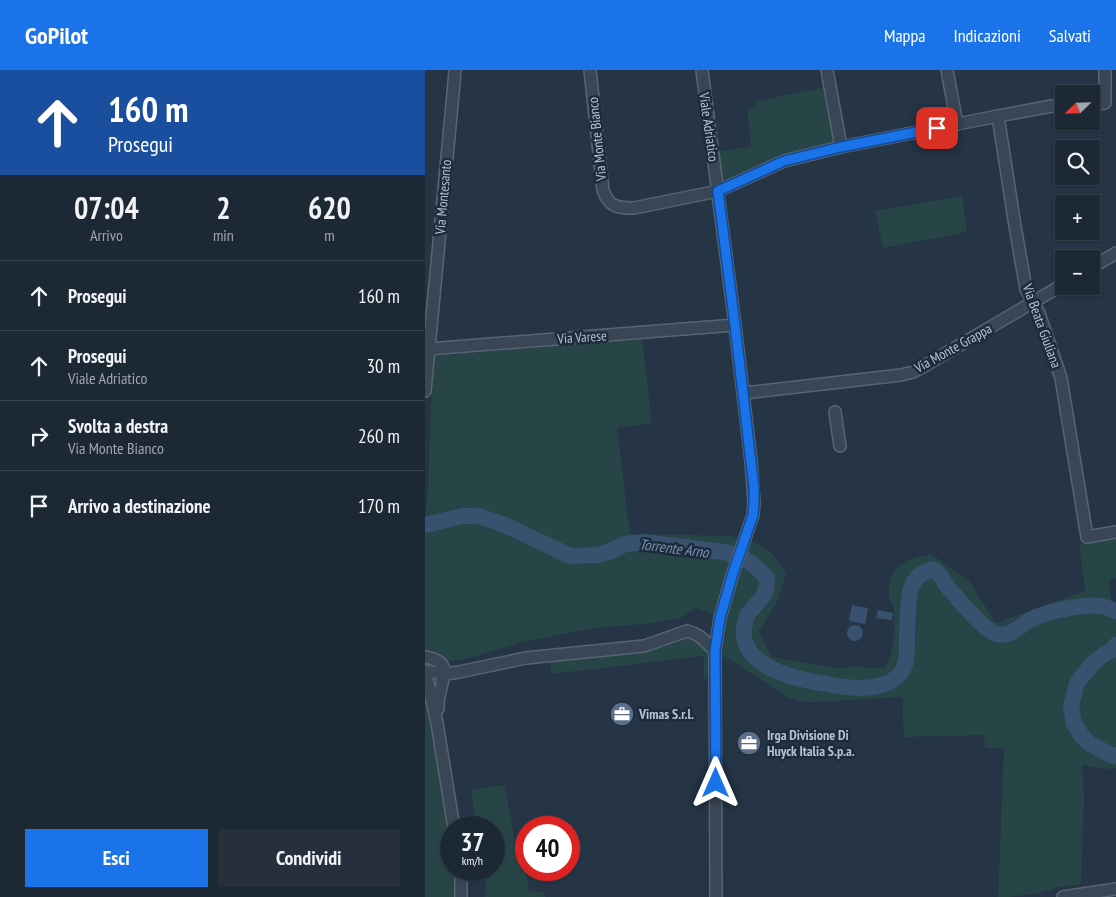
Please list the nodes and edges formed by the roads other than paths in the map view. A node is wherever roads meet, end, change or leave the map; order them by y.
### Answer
1 (455, 70) edge
2 (590, 70) edge
3 (702, 70) edge
4 (827, 70) edge
5 (947, 70) edge
6 (1105, 70) edge
7 (1100, 103) edge
8 (1055, 106) edge
9 (998, 116) junction
10 (957, 124) junction
11 (841, 147) junction
12 (718, 191) junction
13 (1116, 253) edge
14 (1100, 263) edge
15 (1055, 289) edge
16 (1034, 302) junction
17 (428, 325) edge
18 (735, 325) junction
19 (429, 349) junction
20 (425, 391) edge
21 (743, 393) junction
22 (835, 412) dead end
23 (840, 446) dead end
24 (1116, 532) edge
25 (715, 651) junction
26 (425, 657) edge
27 (425, 671) edge
28 (445, 674) junction
29 (425, 676) edge
30 (437, 724) junction
31 (452, 816) edge
32 (461, 881) edge
33 (1116, 889) edge
34 (461, 897) edge
35 (716, 897) edge
36 (1063, 897) edge

1 - 17 street, Via Montesanto
2 - 12 street, Via Monte Bianco
3 - 12 street, Viale Adriatico
4 - 11 street
5 - 10 street
6 - 7 street
8 - 9 street, Via Monte Bianco
9 - 10 street, Via Monte Bianco
9 - 16 street, Via Beata Giuliana
10 - 11 street, Via Monte Bianco
11 - 12 street, Via Monte Bianco
12 - 18 street, Viale Adriatico
13 - 14 street
15 - 16 street, Via Monte Grappa
16 - 21 street, Via Monte Grappa
16 - 24 street, Via Beata Giuliana
17 - 19 street, Via Montesanto
18 - 19 street, Via Varese
18 - 21 street, Viale Adriatico
19 - 20 street, Via Montesanto
21 - 25 street, Viale Adriatico
22 - 23 street
25 - 28 street
25 - 35 street, Viale Adriatico
26 - 28 street
27 - 28 street
28 - 30 street
29 - 30 street
30 - 31 street
32 - 34 street
33 - 36 street

